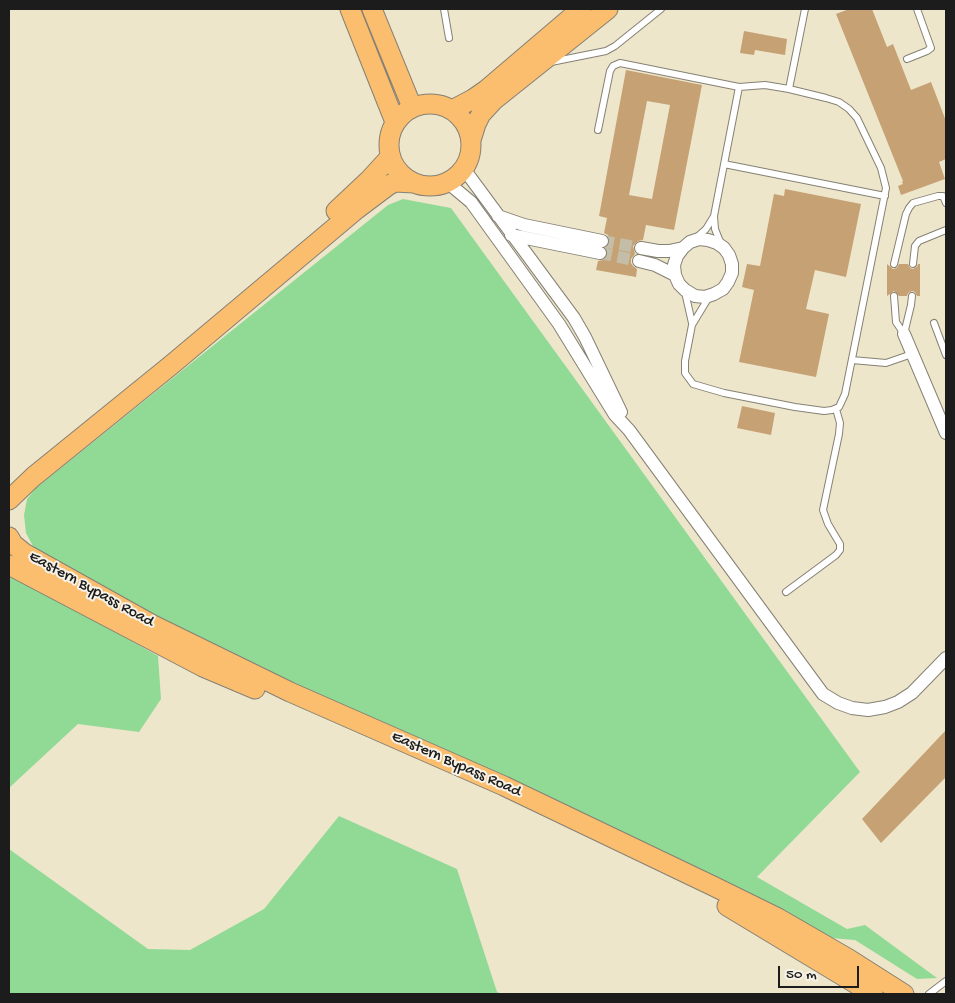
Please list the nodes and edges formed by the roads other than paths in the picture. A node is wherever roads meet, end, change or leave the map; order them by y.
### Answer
1 (350, 9) edge
2 (372, 9) edge
3 (444, 9) edge
4 (581, 9) edge
5 (608, 9) edge
6 (661, 9) edge
7 (805, 9) edge
8 (917, 9) edge
9 (449, 38) dead end
10 (907, 59) dead end
11 (538, 65) junction
12 (739, 86) junction
13 (789, 89) junction
14 (412, 107) junction
15 (452, 110) junction
16 (394, 122) junction
17 (598, 130) dead end
18 (471, 140) junction
19 (390, 157) junction
20 (724, 164) junction
21 (464, 169) junction
22 (447, 182) junction
23 (414, 183) junction
24 (885, 196) junction
25 (946, 203) edge
26 (498, 216) junction
27 (714, 216) junction
28 (490, 228) junction
29 (946, 230) edge
30 (514, 236) junction
31 (687, 245) junction
32 (722, 247) junction
33 (894, 264) dead end
34 (913, 264) dead end
35 (675, 275) junction
36 (684, 290) junction
37 (710, 296) junction
38 (894, 296) dead end
39 (912, 296) dead end
40 (934, 323) dead end
41 (692, 325) junction
42 (904, 334) junction
43 (912, 354) junction
44 (946, 355) edge
45 (852, 360) junction
46 (836, 409) junction
47 (629, 430) junction
48 (946, 432) edge
49 (9, 481) edge
50 (9, 500) edge
51 (9, 537) edge
52 (9, 565) edge
53 (786, 592) dead end
54 (946, 658) edge
55 (946, 981) edge
56 (873, 994) edge
57 (904, 994) edge
58 (929, 994) edge

1 - 16 main road
2 - 14 main road
3 - 9 lane
4 - 15 main road
5 - 11 main road
6 - 11 lane
7 - 13 lane
8 - 10 lane
11 - 18 main road
12 - 13 lane
12 - 17 lane
12 - 20 lane
13 - 24 lane
14 - 15 main road
14 - 16 main road
15 - 18 main road
16 - 19 main road
18 - 21 main road
19 - 23 main road
19 - 49 main road
20 - 24 lane
20 - 27 lane
21 - 22 main road
21 - 26 street
22 - 23 main road
22 - 28 street
23 - 50 main road
24 - 45 lane
25 - 33 lane
26 - 30 street
26 - 30 street
27 - 31 lane
27 - 32 lane
28 - 30 street
28 - 47 street
29 - 34 lane
30 - 47 street
31 - 32 street
31 - 35 street
31 - 35 street
32 - 37 street
35 - 36 street
36 - 37 street
36 - 41 lane
37 - 41 lane
38 - 42 lane
39 - 42 lane
40 - 44 lane
41 - 46 lane
42 - 43 street
43 - 45 lane
43 - 48 street
45 - 46 lane
46 - 53 lane
47 - 54 street
51 - 57 main road, Eastern Bypass Road
52 - 56 main road, Eastern Bypass Road
55 - 58 lane

